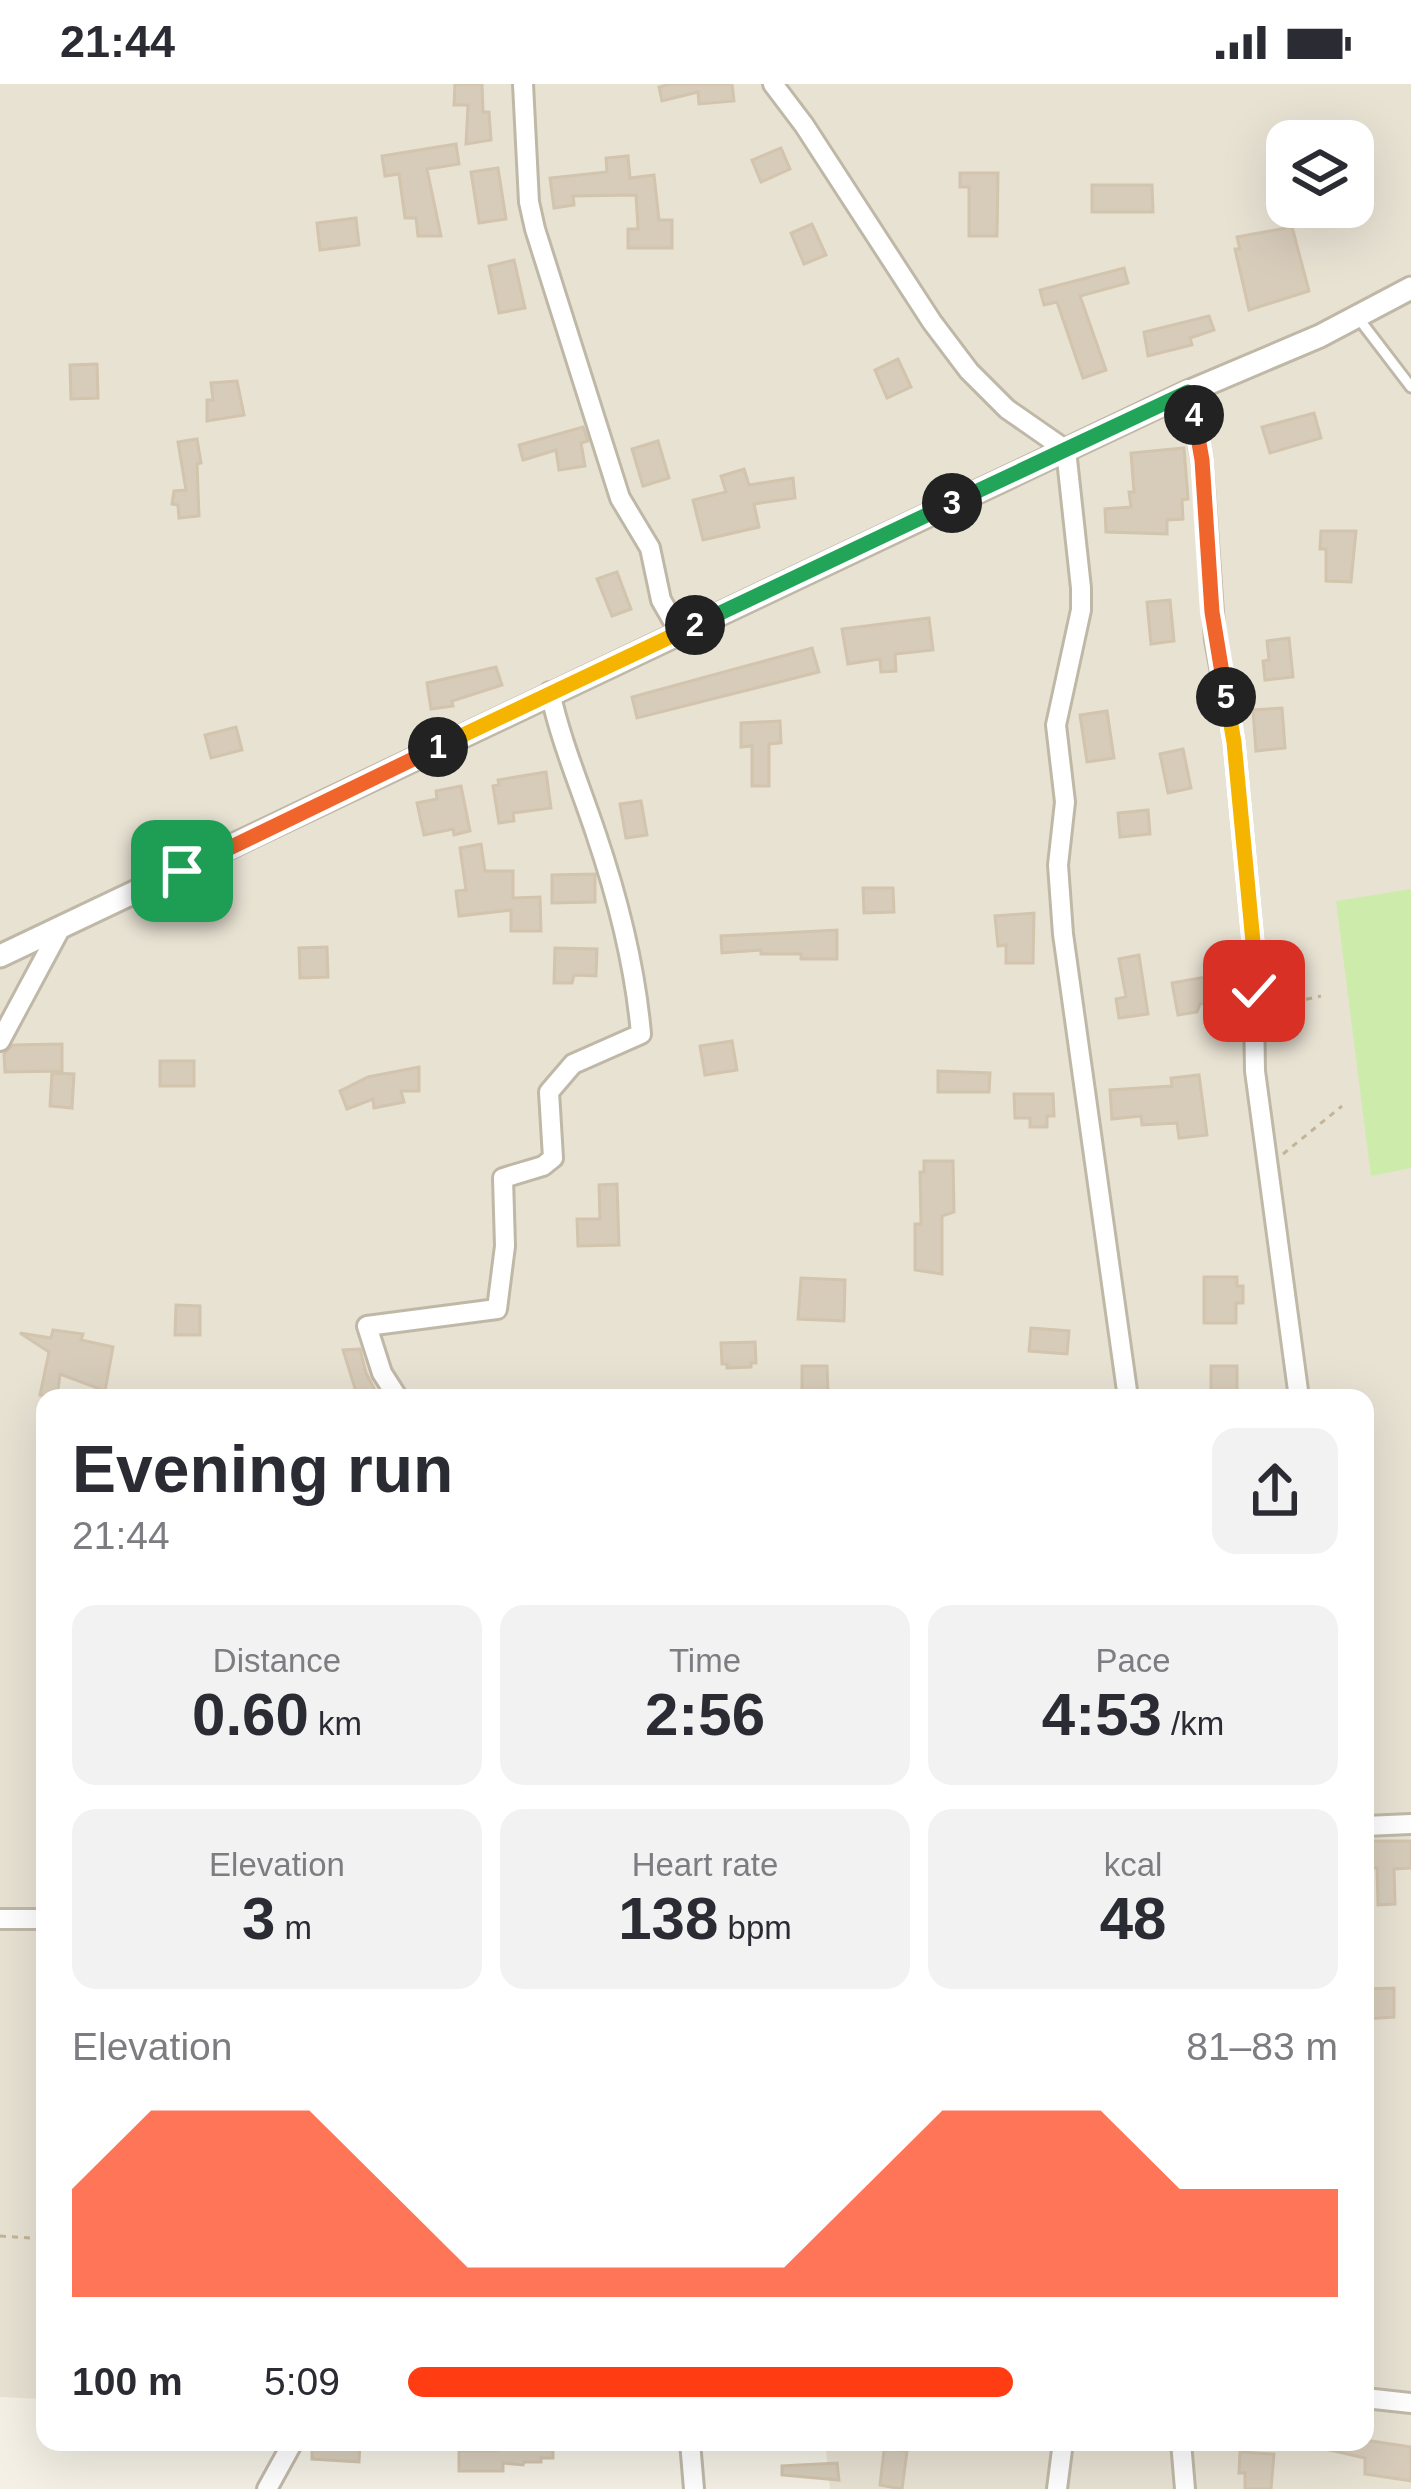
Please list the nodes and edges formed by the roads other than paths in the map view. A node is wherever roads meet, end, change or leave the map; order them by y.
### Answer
1 (523, 84) edge
2 (772, 84) edge
3 (1411, 288) edge
4 (1356, 315) junction
5 (1411, 387) edge
6 (1188, 392) junction
7 (1066, 450) junction
8 (680, 633) junction
9 (550, 692) junction
10 (59, 931) junction
11 (0, 956) edge
12 (0, 1040) edge
13 (392, 1389) edge
14 (1127, 1389) edge
15 (1298, 1389) edge
16 (1411, 1824) edge
17 (1374, 1826) edge
18 (0, 1919) edge
19 (36, 1919) edge
20 (1374, 2399) edge
21 (1411, 2403) edge
22 (287, 2451) edge
23 (691, 2451) edge
24 (1062, 2451) edge
25 (1181, 2451) edge
26 (267, 2489) edge
27 (694, 2489) edge
28 (1057, 2489) edge
29 (1185, 2489) edge

1 - 8 street
2 - 7 street
3 - 4 street
4 - 5 lane
4 - 6 street
6 - 7 street
6 - 15 street
7 - 8 street
7 - 14 street
8 - 9 street
9 - 10 street
9 - 13 street
10 - 11 street
10 - 12 street
16 - 17 street
18 - 19 street
20 - 21 street
22 - 26 street
23 - 27 street
24 - 28 street
25 - 29 street

